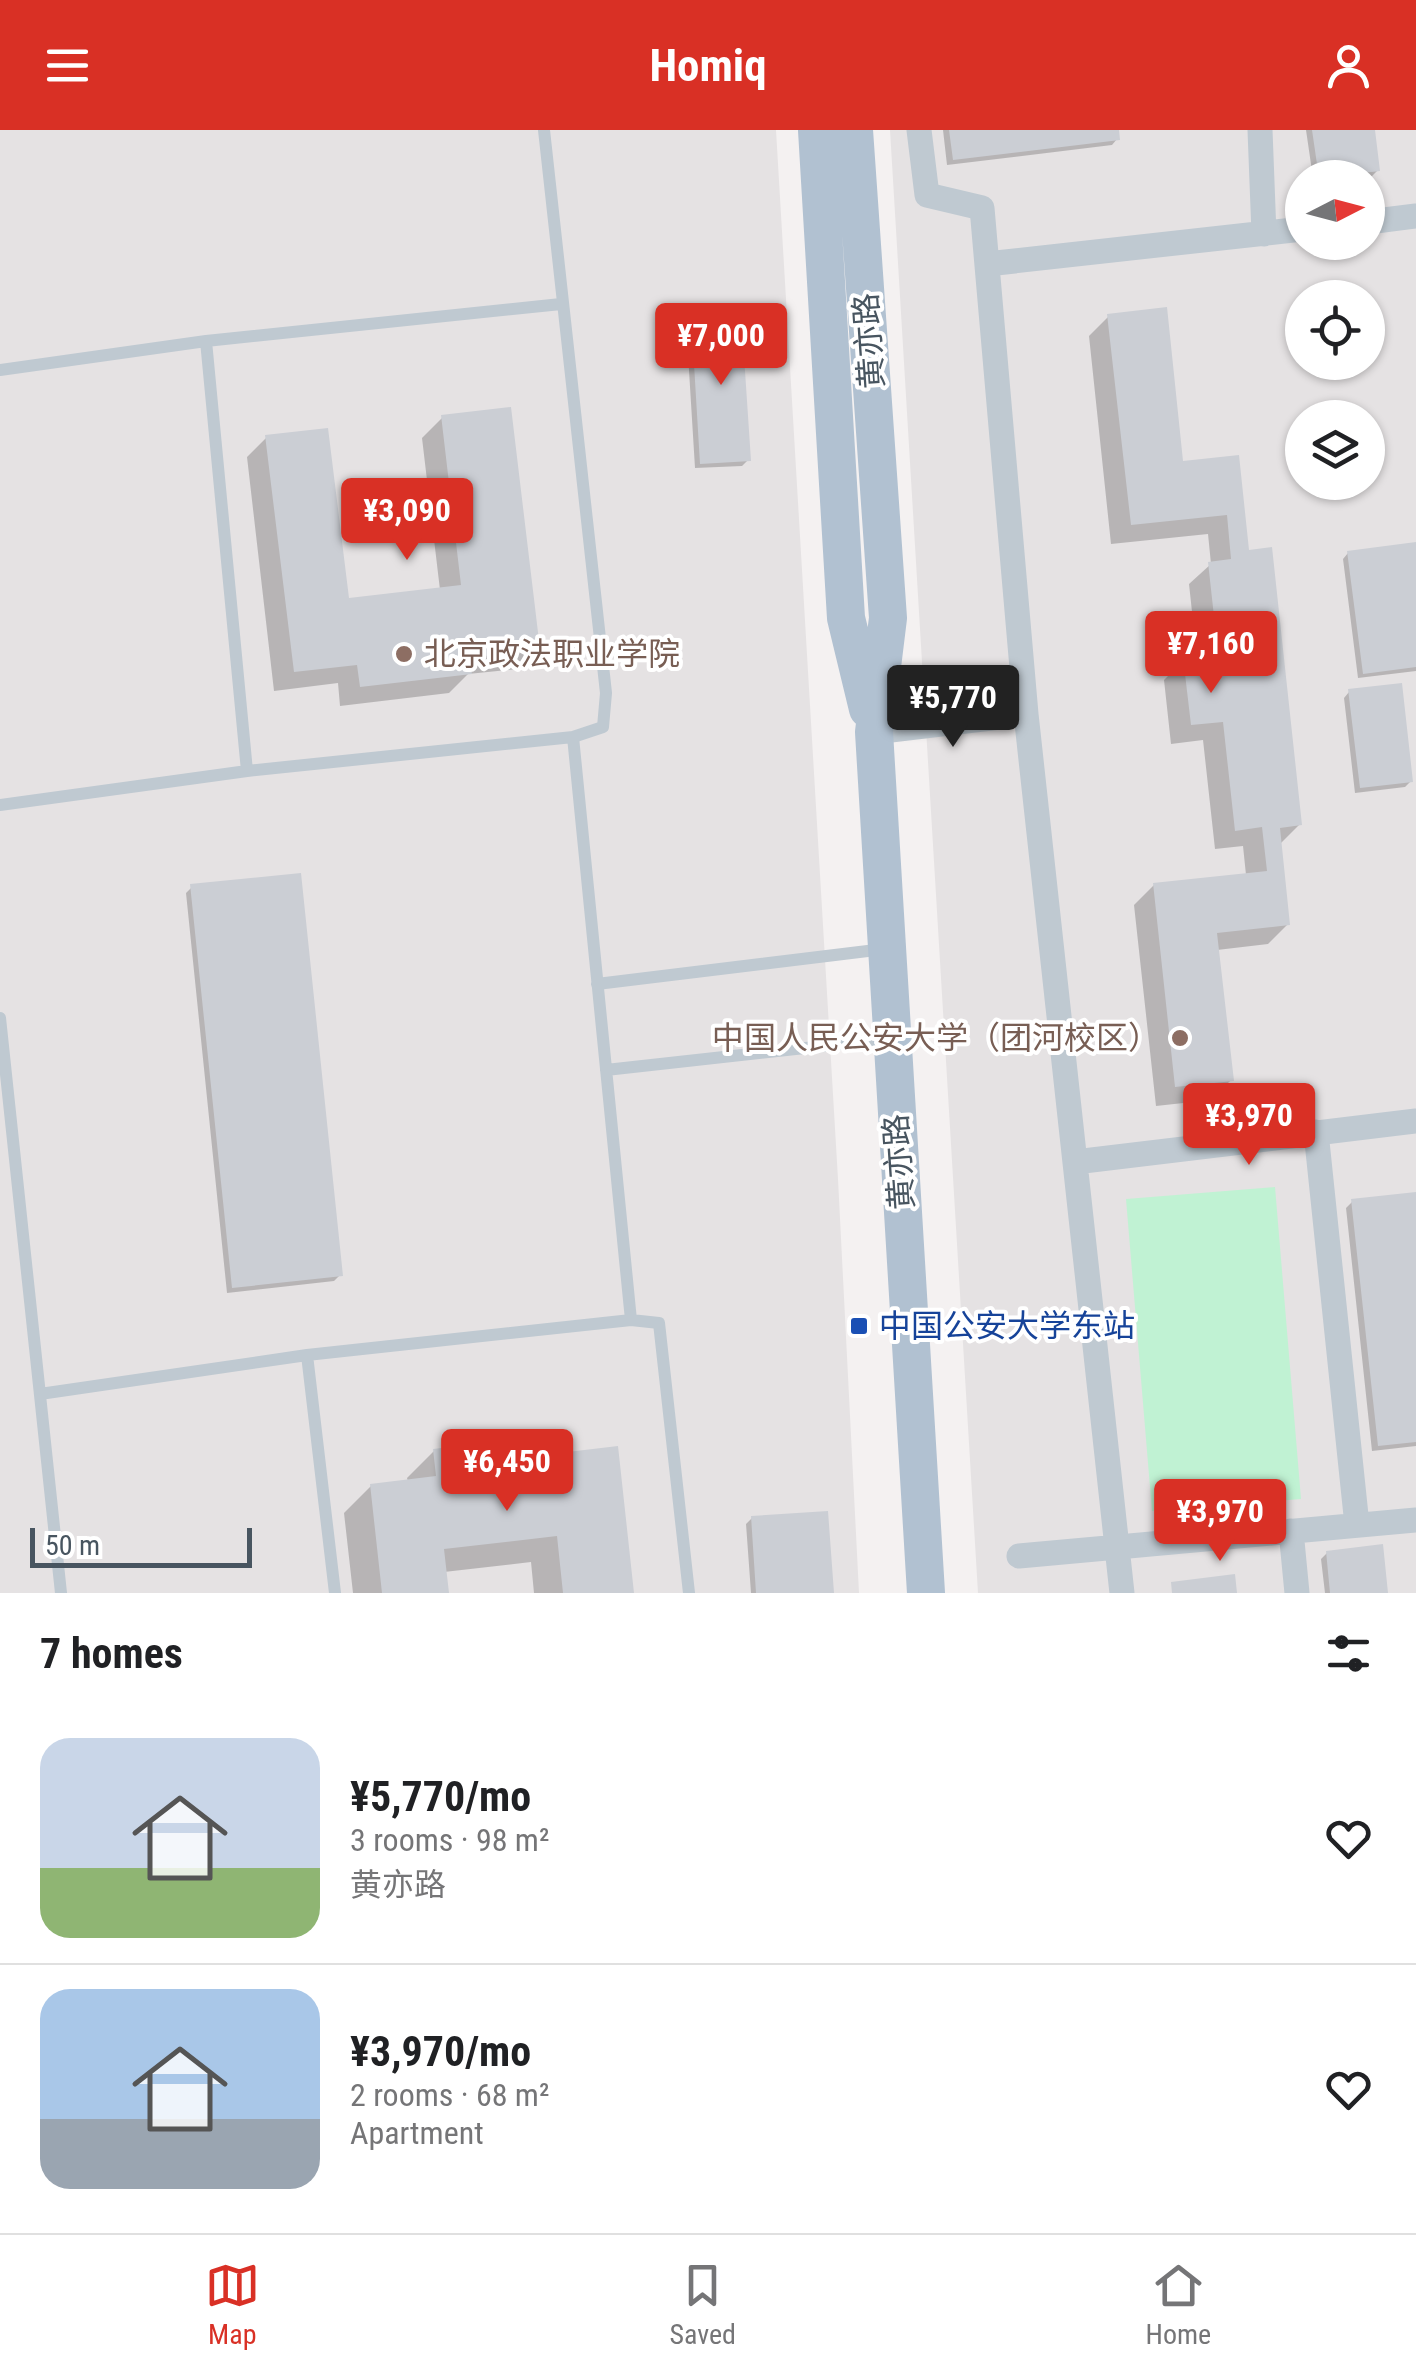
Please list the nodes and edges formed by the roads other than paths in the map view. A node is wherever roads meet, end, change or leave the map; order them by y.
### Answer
1 (544, 130) edge
2 (818, 130) edge
3 (854, 130) edge
4 (919, 130) edge
5 (1260, 130) edge
6 (1416, 216) edge
7 (1385, 220) edge
8 (1285, 231) edge
9 (1264, 234) junction
10 (987, 264) junction
11 (561, 304) junction
12 (206, 341) junction
13 (0, 370) edge
14 (1026, 714) junction
15 (874, 732) junction
16 (573, 737) junction
17 (247, 771) junction
18 (0, 805) edge
19 (886, 949) junction
20 (598, 984) junction
21 (0, 1018) edge
22 (891, 1038) junction
23 (606, 1070) junction
24 (1416, 1121) edge
25 (1316, 1132) junction
26 (1075, 1162) junction
27 (631, 1320) junction
28 (307, 1355) junction
29 (40, 1394) junction
30 (1416, 1520) edge
31 (1357, 1525) junction
32 (1291, 1530) junction
33 (1117, 1546) junction
34 (1019, 1556) dead end
35 (62, 1593) edge
36 (335, 1593) edge
37 (689, 1593) edge
38 (926, 1593) edge
39 (1122, 1593) edge
40 (1296, 1593) edge

1 - 11 lane
2 - 15 main road, 黄亦路
3 - 15 main road, 黄亦路
4 - 10 street
5 - 9 street
6 - 7 street
8 - 9 street
9 - 10 street
10 - 14 street
11 - 12 lane
11 - 16 lane
12 - 13 lane
12 - 17 lane
14 - 15 street
14 - 26 street
15 - 19 main road, 黄亦路
16 - 17 lane
16 - 20 lane
17 - 18 lane
19 - 20 lane
19 - 22 main road, 黄亦路
20 - 23 lane
21 - 29 lane
22 - 23 lane
22 - 38 main road, 黄亦路
23 - 27 lane
24 - 25 street
25 - 26 street
25 - 31 street
26 - 33 street
27 - 28 lane
27 - 37 lane
28 - 29 lane
28 - 36 lane
29 - 35 lane
30 - 31 street
31 - 32 street
32 - 33 street
32 - 40 street
33 - 34 street
33 - 39 street

